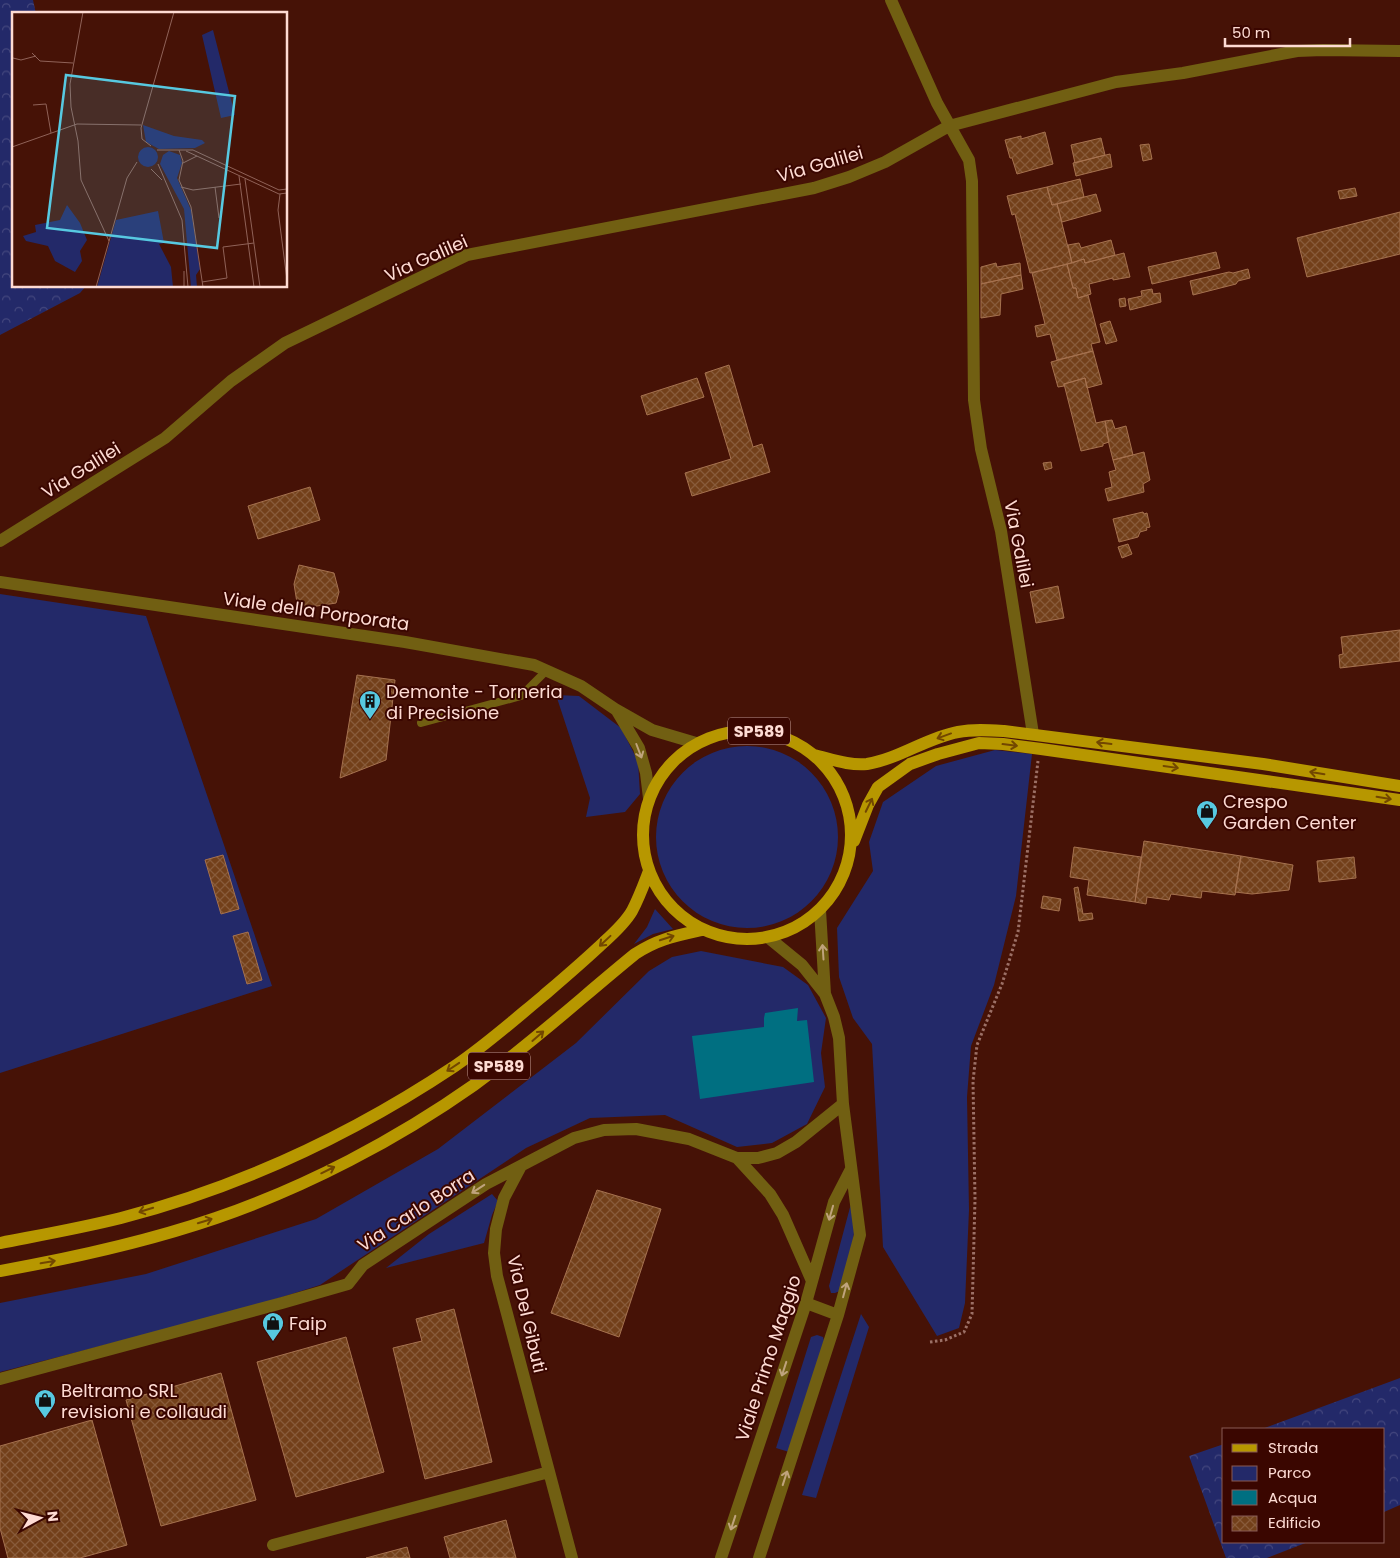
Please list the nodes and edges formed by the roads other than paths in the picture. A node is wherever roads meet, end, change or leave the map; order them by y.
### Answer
1 (891, 0) edge
2 (1400, 51) edge
3 (949, 126) junction
4 (0, 542) edge
5 (0, 582) edge
6 (546, 671) junction
7 (616, 709) junction
8 (421, 723) dead end
9 (1033, 734) junction
10 (696, 743) junction
11 (814, 755) junction
12 (1400, 786) edge
13 (649, 798) junction
14 (1400, 800) edge
15 (851, 850) junction
16 (649, 871) junction
17 (820, 910) junction
18 (702, 930) junction
19 (769, 938) junction
20 (826, 994) junction
21 (844, 1104) junction
22 (737, 1158) junction
23 (521, 1166) junction
24 (851, 1169) junction
25 (0, 1243) edge
26 (0, 1271) edge
27 (812, 1281) junction
28 (806, 1303) junction
29 (838, 1315) junction
30 (0, 1379) edge
31 (549, 1472) junction
32 (273, 1545) dead end
33 (572, 1558) edge
34 (721, 1558) edge
35 (759, 1558) edge

1 - 3 street, Via Galilei
2 - 3 street, Via Galilei
3 - 4 street, Via Galilei
3 - 9 street, Via Galilei
5 - 6 street, Viale della Porporata
6 - 7 street, Viale della Porporata
6 - 8 lane
7 - 10 street, Viale della Porporata
7 -> 13 street
9 -> 11 main road, SP589
12 -> 9 main road, SP589
10 - 11 main road, SP589
10 - 13 main road, SP589
11 - 15 main road, SP589
13 - 16 main road, SP589
15 -> 14 main road, SP589
15 - 17 main road, SP589
16 - 18 main road, SP589
16 -> 25 main road, SP589
17 - 19 main road, SP589
20 -> 17 street
18 - 19 main road, SP589
26 -> 18 main road, SP589
19 - 20 street
20 - 21 street
21 - 22 street, Via Carlo Borra
21 - 24 street
22 - 23 street, Via Carlo Borra
22 - 27 street, Via Carlo Borra
23 -> 30 street, Via Carlo Borra
23 - 31 street, Via Del Gibuti
24 -> 27 street, Viale Primo Maggio
29 -> 24 street
27 - 28 street, Viale Primo Maggio
28 - 29 street
28 -> 34 street, Viale Primo Maggio
35 -> 29 street
31 - 32 street
31 - 33 street, Via Del Gibuti

